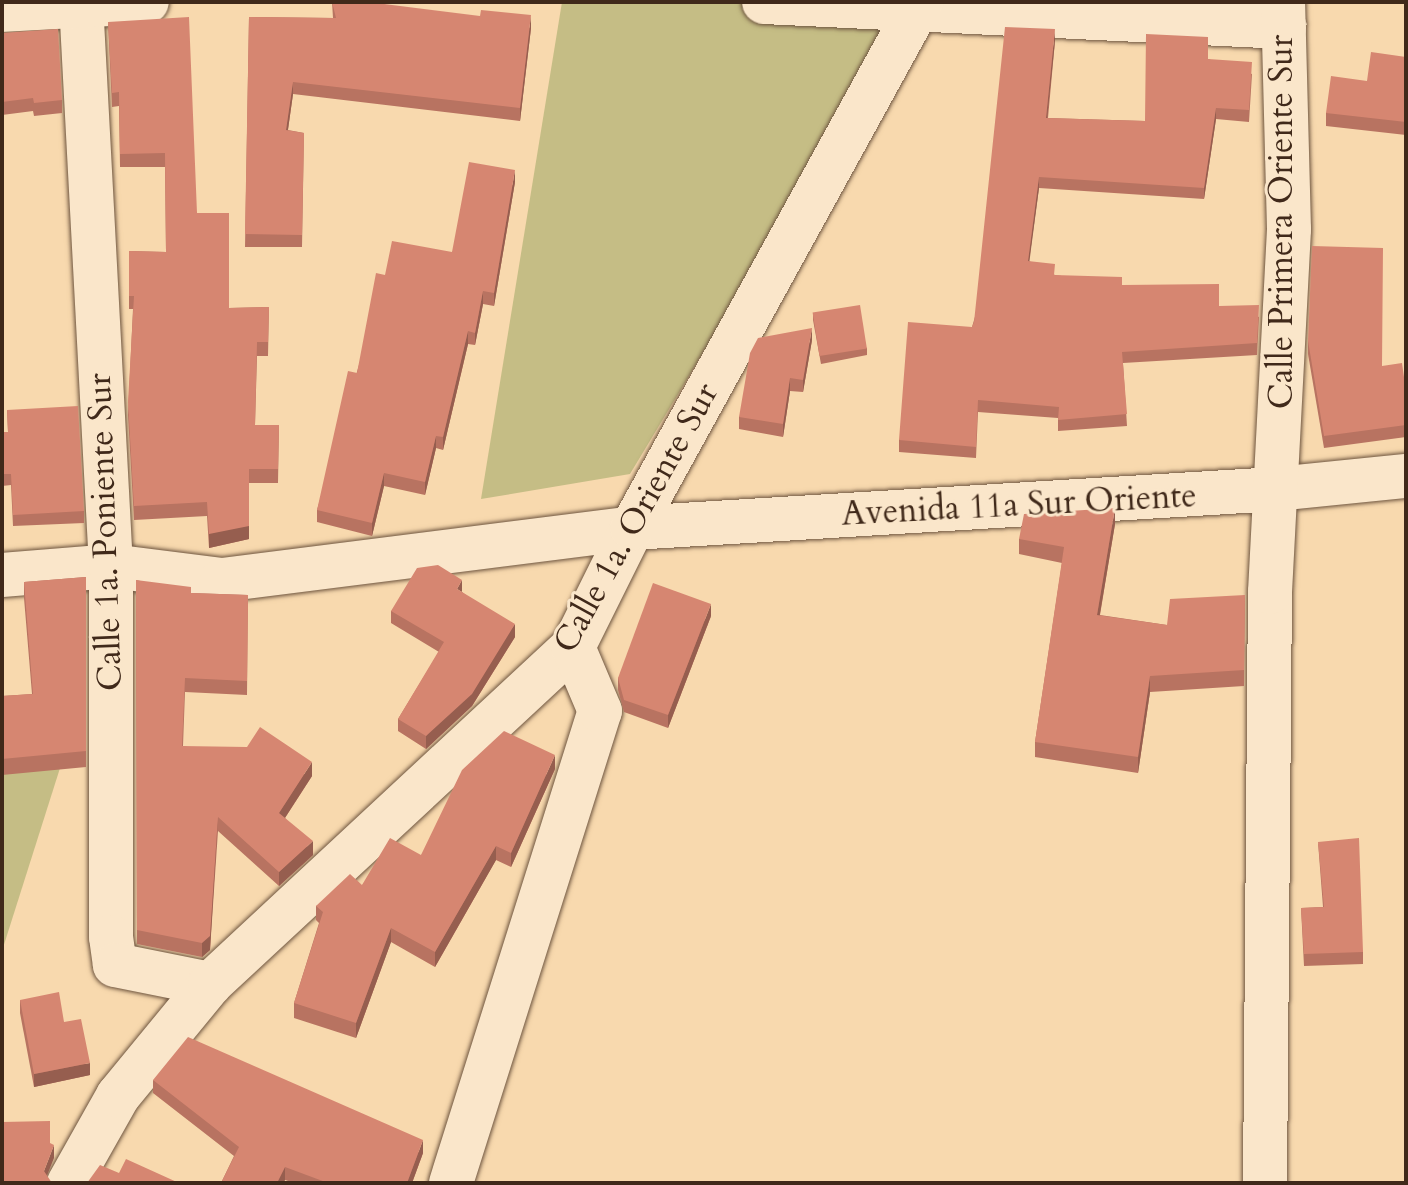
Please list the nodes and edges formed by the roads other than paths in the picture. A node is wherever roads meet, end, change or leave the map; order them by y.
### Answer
1 (147, 2) edge
2 (764, 2) edge
3 (81, 3) edge
4 (920, 5) edge
5 (2, 10) edge
6 (1284, 14) edge
7 (1406, 476) edge
8 (1277, 489) junction
9 (632, 528) junction
10 (111, 566) junction
11 (2, 575) edge
12 (573, 647) junction
13 (210, 984) junction
14 (69, 1183) edge
15 (451, 1183) edge
16 (1265, 1183) edge

1 - 3 street
2 - 4 street
3 - 5 street
3 - 10 street, Calle 1a. Poniente Sur
4 - 6 street
4 - 9 street, Calle 1a. Oriente Sur
6 - 8 street, Calle Primera Oriente Sur
7 - 8 street, Avenida 11a Sur Oriente
8 - 9 street, Avenida 11a Sur Oriente
8 - 16 street, Calle Primera Oriente Sur
9 - 10 street, Avenida 11a Sur Oriente
9 - 12 street, Calle 1a. Oriente Sur
10 - 11 street, Avenida 11a Sur Oriente
10 - 13 street, Calle 1a. Poniente Sur
12 - 13 street, Calle 1a. Oriente Sur
12 - 15 street
13 - 14 street, Calle 1a. Oriente Sur

